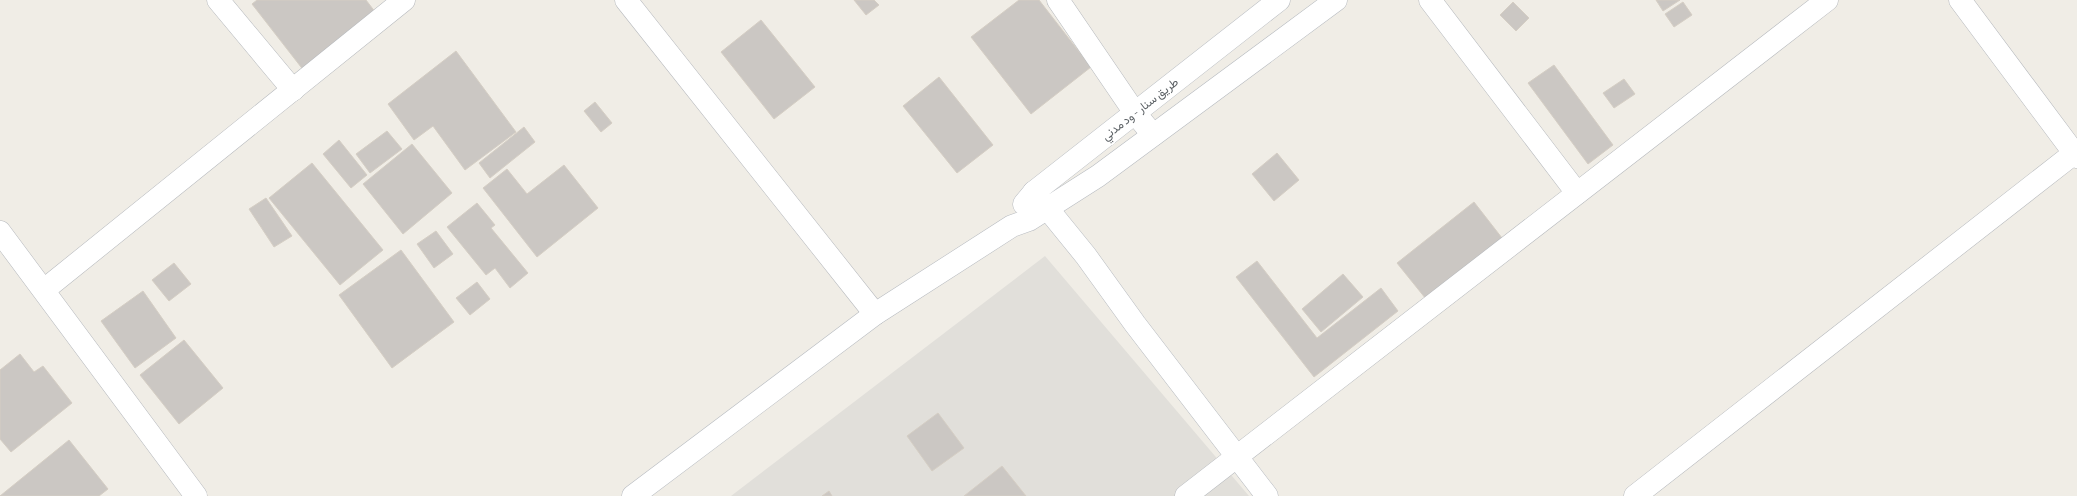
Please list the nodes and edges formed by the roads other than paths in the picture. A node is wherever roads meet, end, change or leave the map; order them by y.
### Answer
1 (218, 0) edge
2 (404, 0) edge
3 (626, 0) edge
4 (1058, 0) edge
5 (1279, 0) edge
6 (1336, 0) edge
7 (1430, 0) edge
8 (1827, 0) edge
9 (1960, 0) edge
10 (293, 90) junction
11 (1134, 113) junction
12 (1153, 135) junction
13 (2076, 154) edge
14 (1577, 193) junction
15 (1041, 200) junction
16 (0, 232) edge
17 (44, 290) junction
18 (875, 314) junction
19 (1237, 456) junction
20 (196, 496) edge
21 (633, 496) edge
22 (1186, 496) edge
23 (1267, 496) edge
24 (1635, 496) edge

1 - 10 street
2 - 10 street
3 - 18 street
4 - 11 street
5 - 11 street, طريق سنار - ود مدني
6 - 12 street
7 - 14 street
8 - 14 street
9 - 13 street
10 - 17 street
11 - 12 street
11 - 15 street, طريق سنار - ود مدني
12 - 15 street
13 - 24 street
14 - 19 street
15 - 18 street
15 - 19 street
16 - 17 street
17 - 20 street
18 - 21 street
19 - 22 street
19 - 23 street

